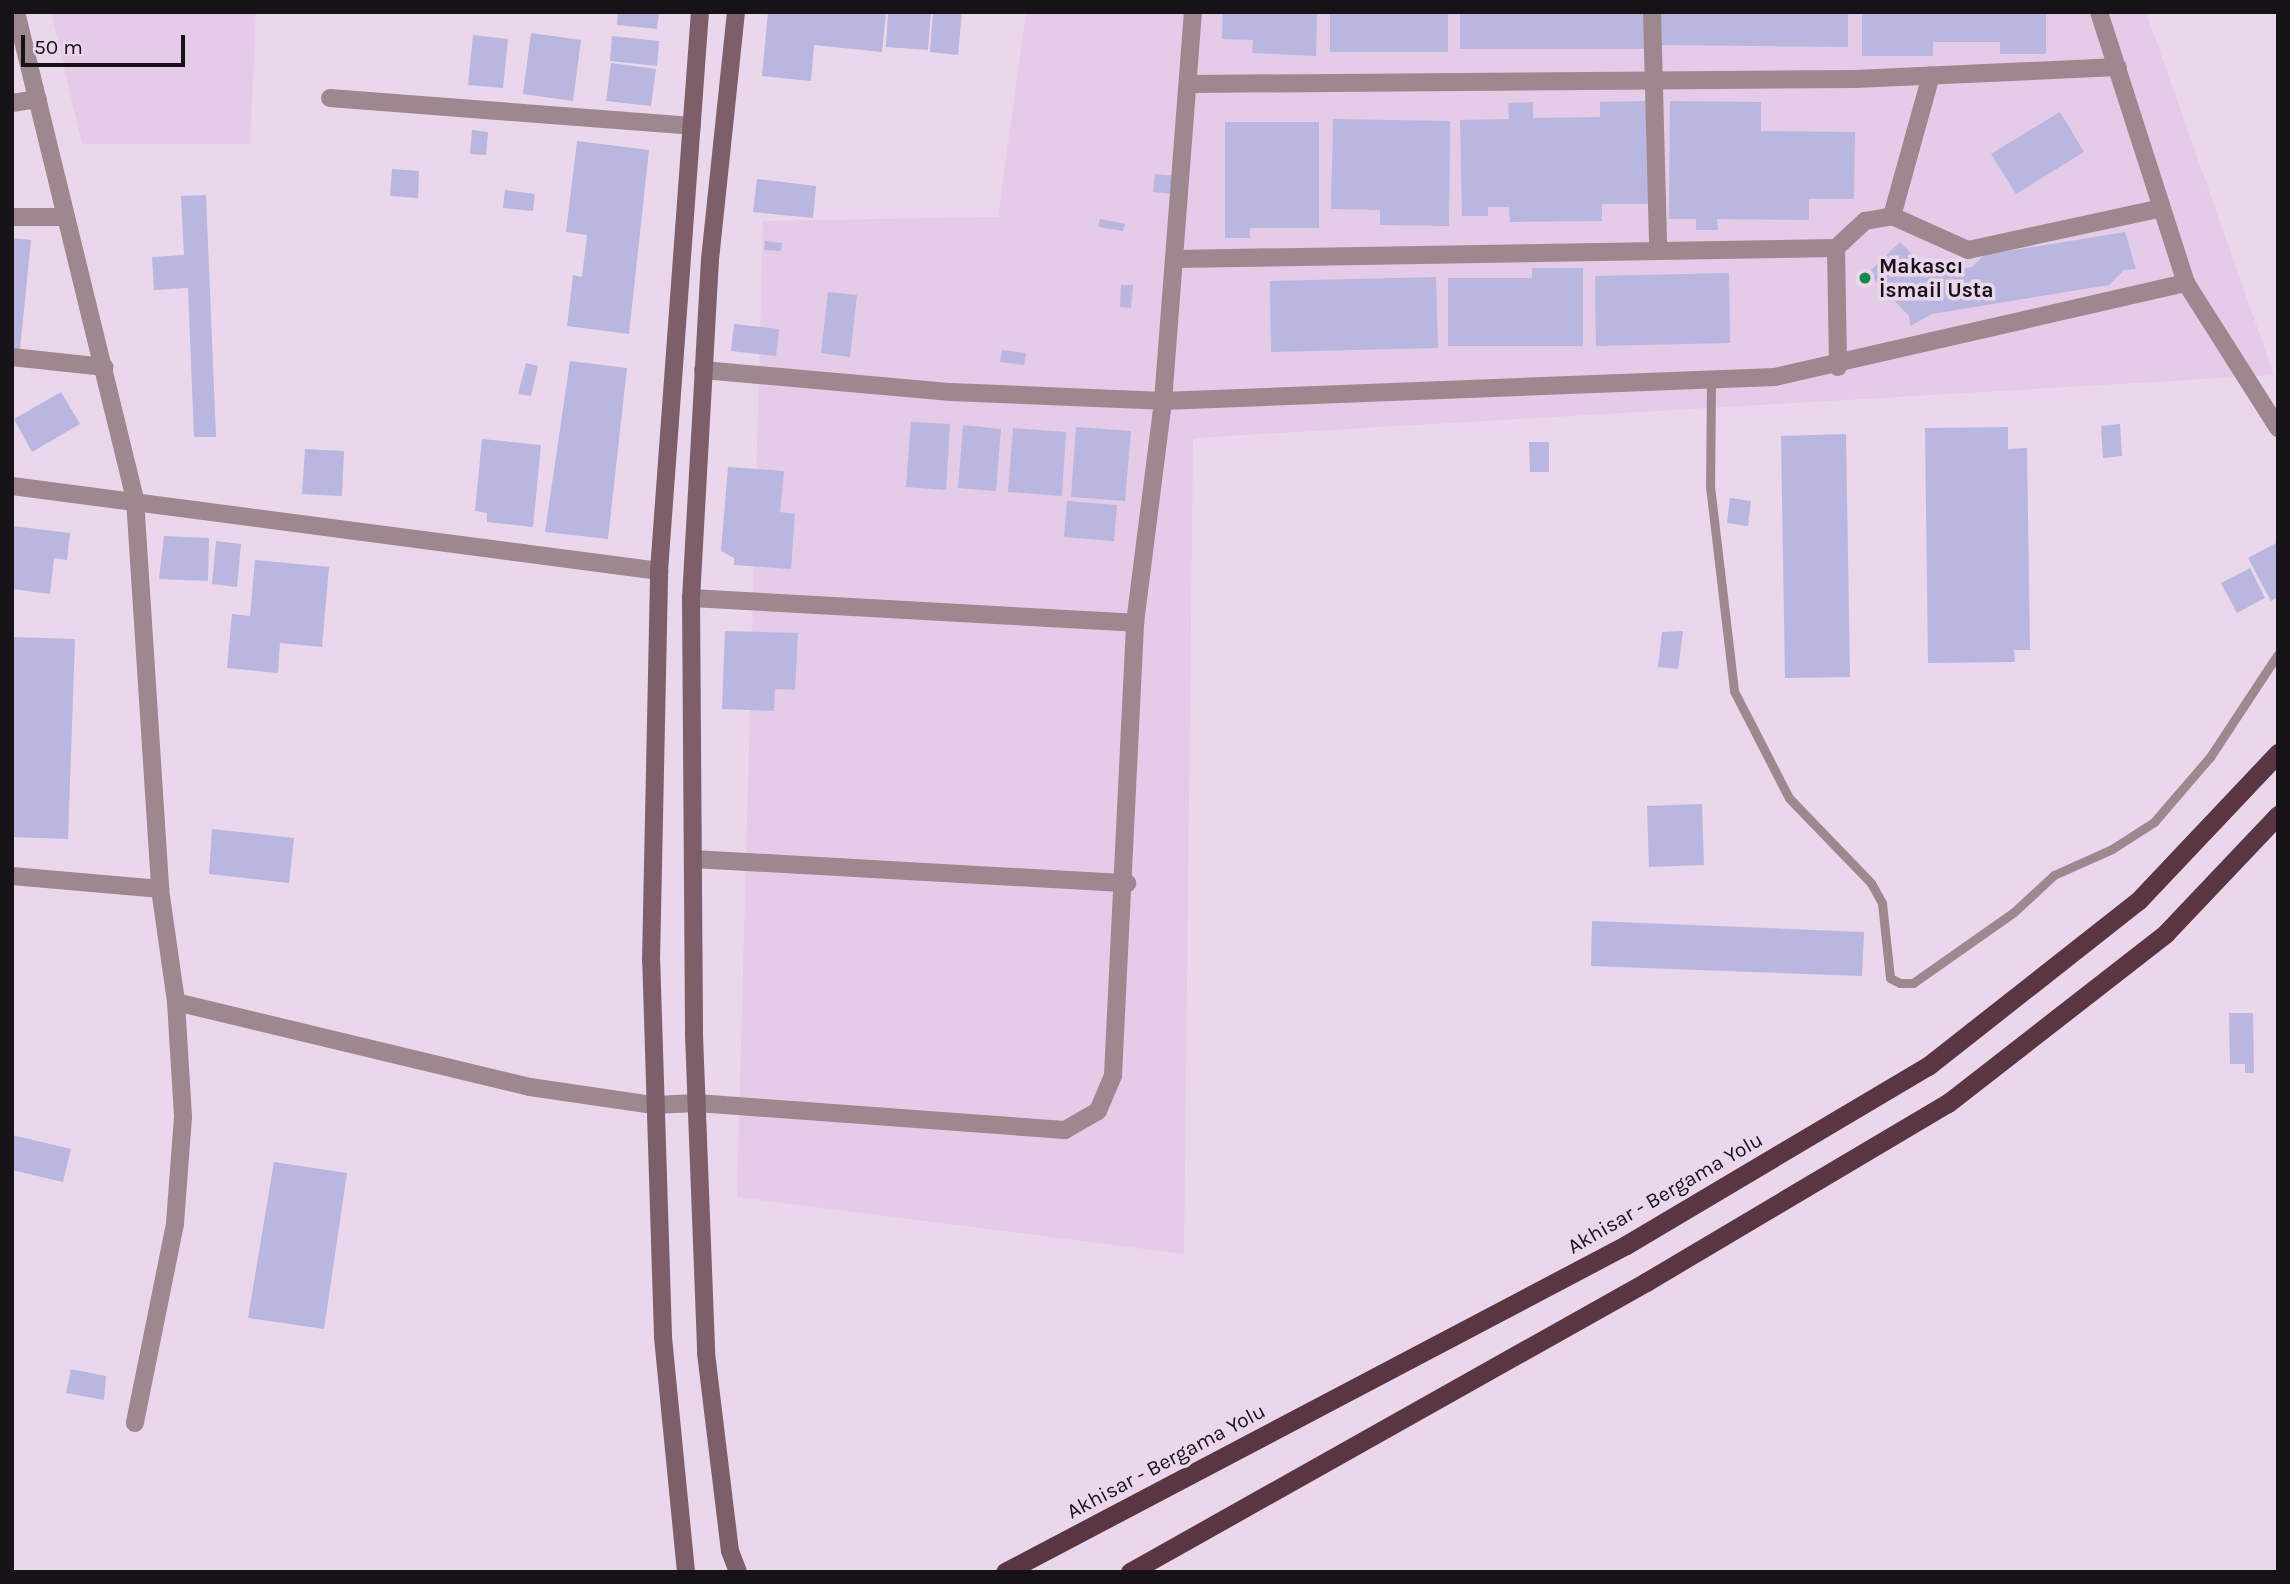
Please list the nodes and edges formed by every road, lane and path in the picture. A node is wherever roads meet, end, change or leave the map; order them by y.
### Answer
1 (16, 12) edge
2 (700, 12) edge
3 (736, 12) edge
4 (1193, 12) edge
5 (1652, 12) edge
6 (2099, 12) edge
7 (2118, 67) junction
8 (1931, 75) junction
9 (1654, 78) junction
10 (1188, 84) junction
11 (330, 98) dead end
12 (38, 99) junction
13 (12, 103) edge
14 (692, 126) junction
15 (2162, 208) junction
16 (12, 216) edge
17 (1892, 216) junction
18 (66, 217) junction
19 (1836, 248) junction
20 (1658, 249) junction
21 (1174, 259) junction
22 (2186, 283) junction
23 (12, 357) edge
24 (104, 366) junction
25 (1838, 367) junction
26 (703, 370) junction
27 (1711, 380) junction
28 (1163, 401) junction
29 (2278, 428) edge
30 (12, 486) edge
31 (135, 499) junction
32 (659, 571) junction
33 (691, 598) junction
34 (1135, 623) junction
35 (2278, 654) edge
36 (2278, 753) edge
37 (2278, 815) edge
38 (693, 859) junction
39 (12, 876) edge
40 (1127, 883) junction
41 (160, 889) junction
42 (176, 1002) junction
43 (696, 1104) junction
44 (654, 1105) junction
45 (135, 1423) dead end
46 (686, 1572) edge
47 (738, 1572) edge
48 (1005, 1572) edge
49 (1130, 1572) edge

1 - 12 street
2 - 14 main road
3 - 26 main road
4 - 10 street
5 - 9 street
6 - 7 street
7 - 8 street
7 - 15 street
8 - 9 street
8 - 17 street
9 - 10 street
9 - 20 street
10 - 21 street
11 - 14 street
12 - 13 street
12 - 18 street
14 - 32 main road
15 - 17 street
15 - 22 street
16 - 18 street
17 - 19 street
18 - 24 street
19 - 20 street
19 - 25 street
20 - 21 street
21 - 28 street
22 - 25 street
22 - 29 street
23 - 24 street
24 - 31 street
25 - 27 street
26 - 28 street
26 - 33 main road
27 - 28 street
27 - 35 lane
28 - 34 street
30 - 31 street
31 - 32 street
31 - 41 street
32 - 44 main road
33 - 34 street
33 - 38 main road
34 - 40 street
36 - 48 highway, Akhisar - Bergama Yolu
37 - 49 highway
38 - 40 street
38 - 43 main road
39 - 41 street
40 - 43 street
41 - 42 street
42 - 44 street
42 - 45 street
43 - 44 street
43 - 47 main road
44 - 46 main road

